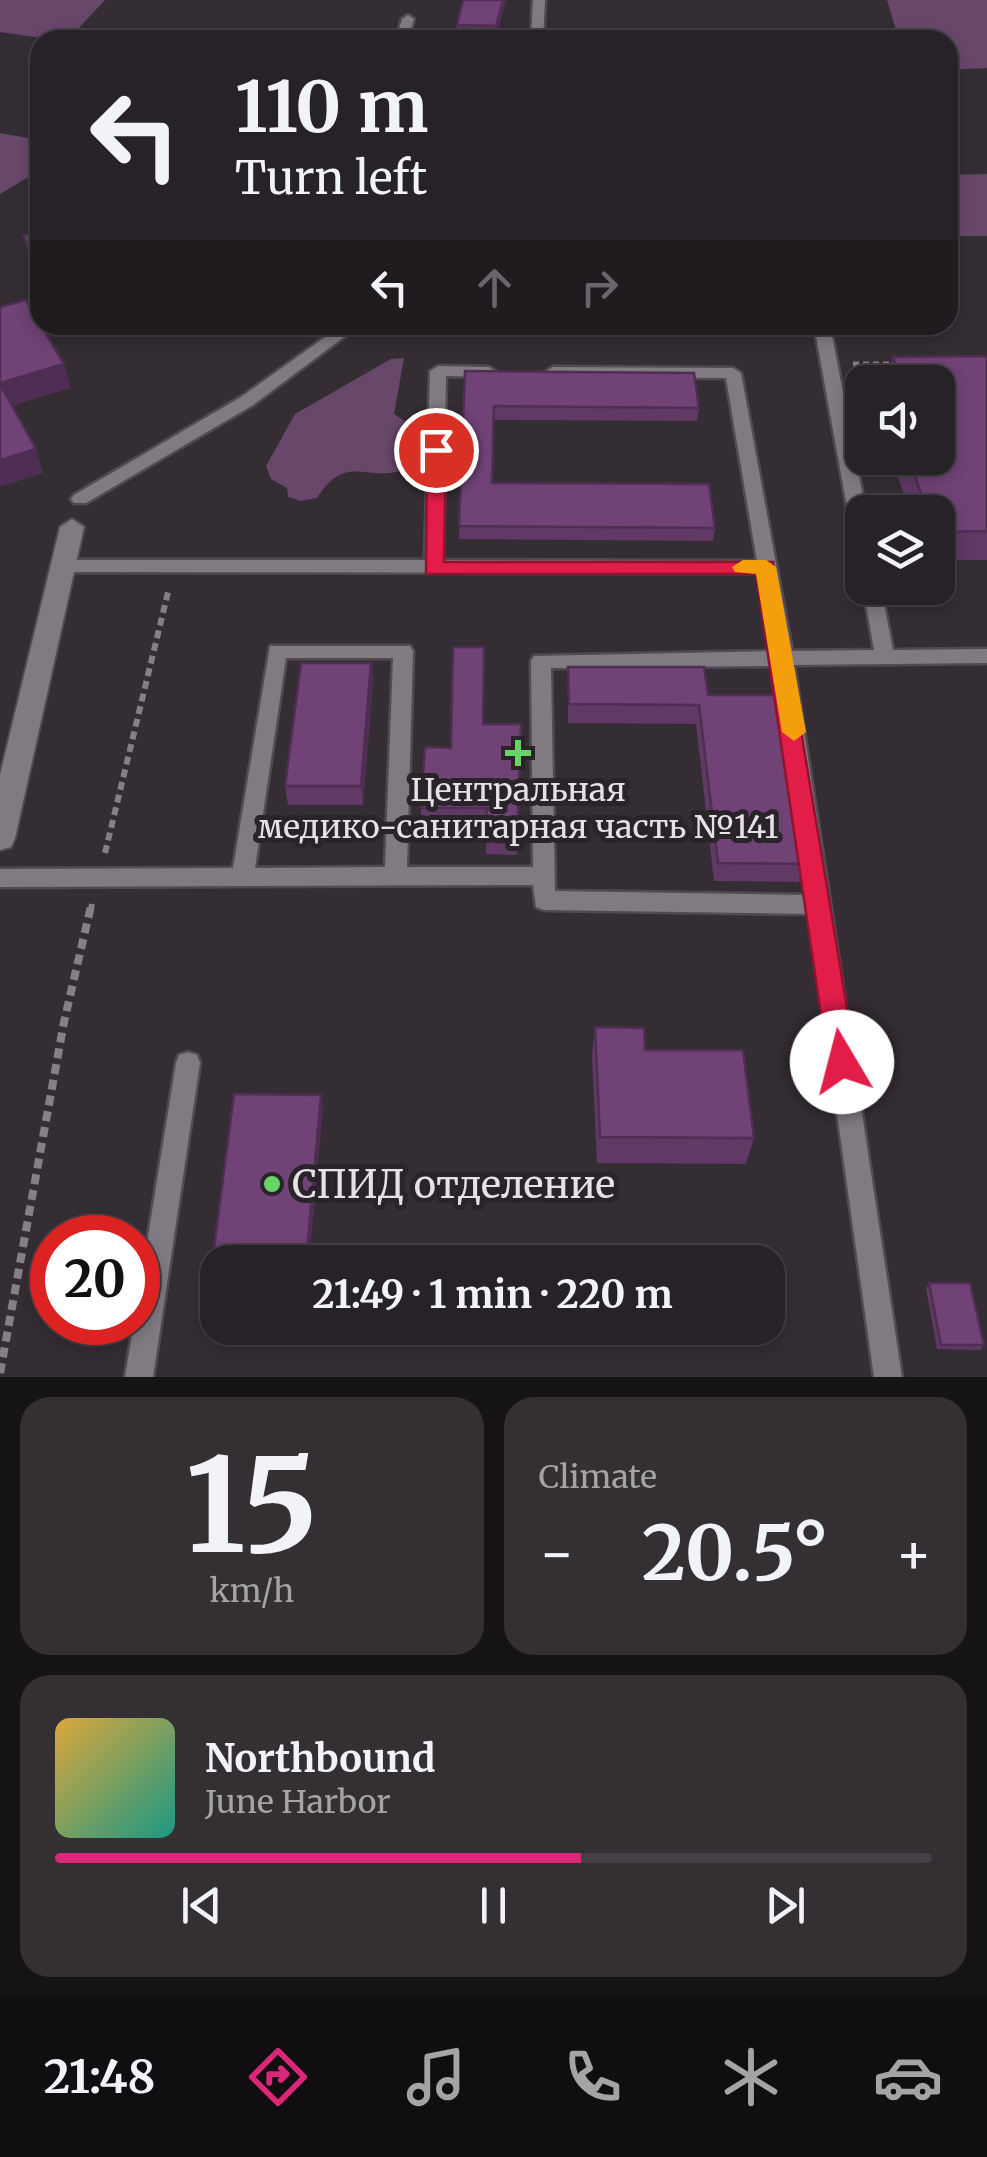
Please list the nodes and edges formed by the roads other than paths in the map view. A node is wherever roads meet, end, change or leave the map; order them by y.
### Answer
1 (540, 0) edge
2 (408, 19) dead end
3 (405, 30) edge
4 (538, 30) edge
5 (338, 335) edge
6 (824, 335) edge
7 (517, 372) edge
8 (537, 372) edge
9 (854, 495) edge
10 (80, 498) dead end
11 (72, 527) dead end
12 (64, 566) junction
13 (766, 567) junction
14 (434, 569) junction
15 (875, 605) edge
16 (987, 656) edge
17 (783, 657) junction
18 (885, 657) junction
19 (0, 838) edge
20 (242, 876) junction
21 (544, 876) junction
22 (0, 878) edge
23 (396, 878) junction
24 (819, 904) junction
25 (188, 1063) dead end
26 (139, 1377) edge
27 (888, 1377) edge

1 - 4 lane
2 - 3 lane
5 - 10 lane
6 - 9 lane
7 - 14 lane
8 - 13 lane
11 - 12 street
12 - 14 lane
12 - 19 street
13 - 14 lane
13 - 17 lane
15 - 18 lane
16 - 18 lane
17 - 18 lane
17 - 21 lane
17 - 24 lane
20 - 22 lane
20 - 23 lane
20 - 23 lane
21 - 23 lane
21 - 24 lane
24 - 27 lane
25 - 26 lane

